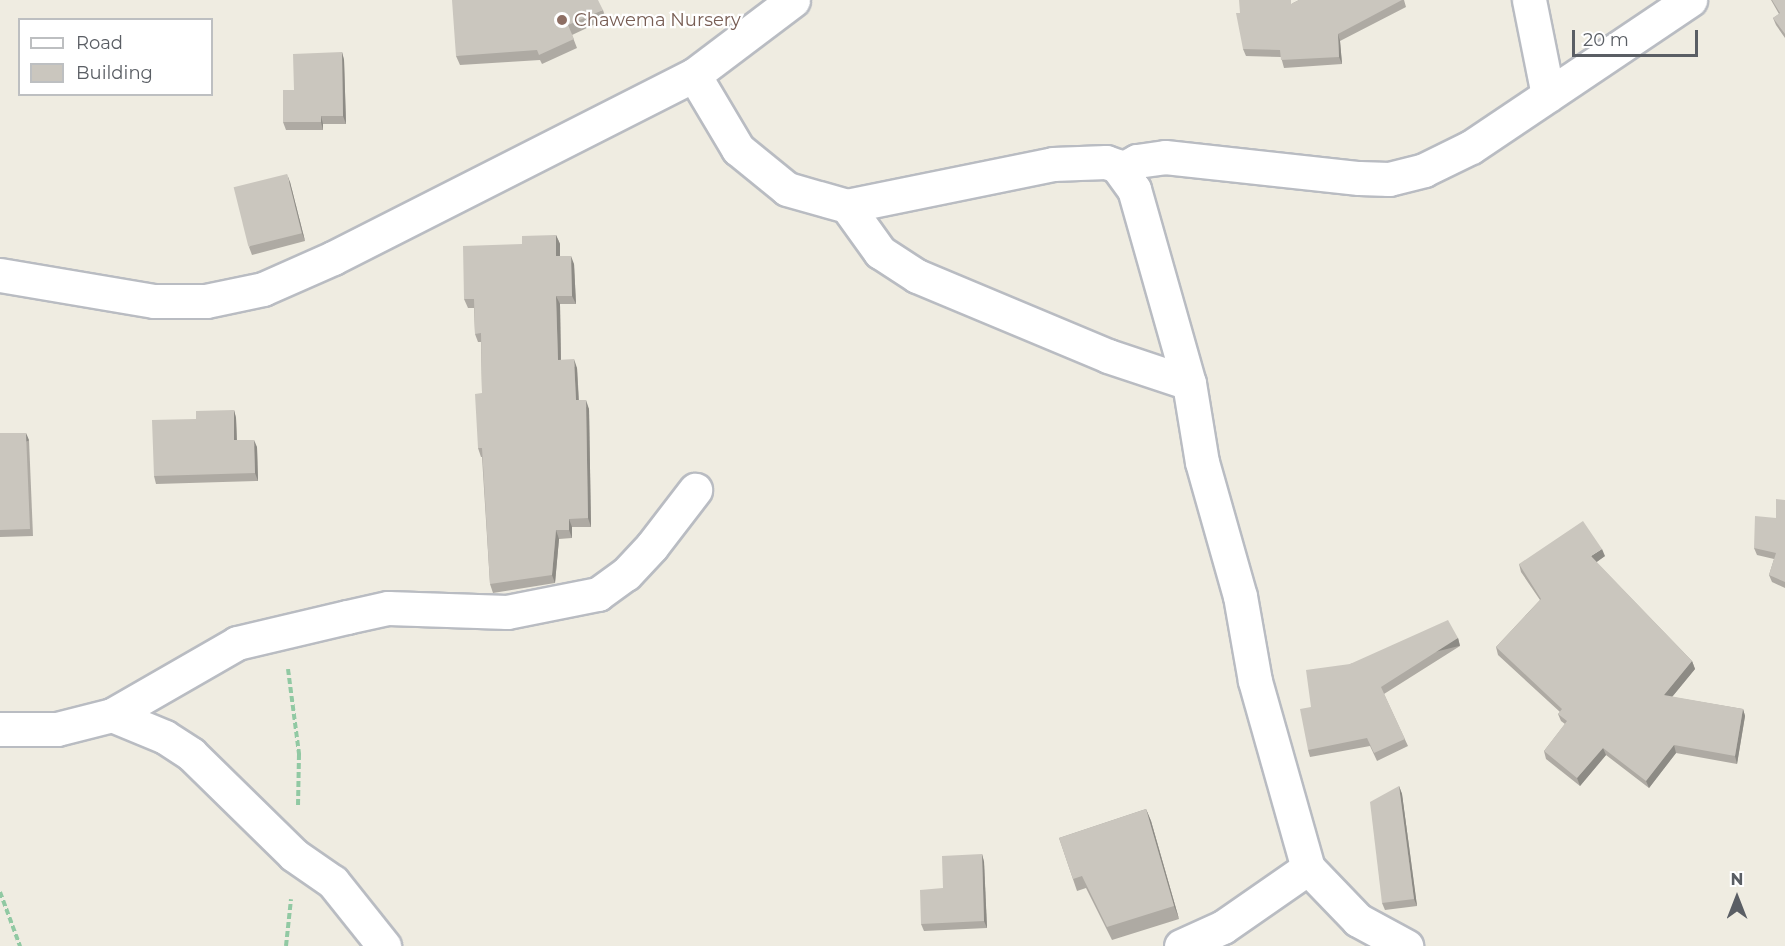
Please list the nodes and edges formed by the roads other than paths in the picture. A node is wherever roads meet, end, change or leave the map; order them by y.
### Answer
1 (793, 0) edge
2 (1528, 0) edge
3 (1690, 0) edge
4 (694, 75) junction
5 (1548, 94) junction
6 (1122, 169) junction
7 (846, 206) junction
8 (0, 275) edge
9 (1189, 383) junction
10 (695, 490) dead end
11 (112, 715) junction
12 (0, 729) edge
13 (1308, 868) junction
14 (384, 946) edge
15 (1181, 946) edge
16 (1406, 946) edge

1 - 4 street
2 - 5 street
3 - 5 street
4 - 7 street
4 - 8 street
5 - 6 street
6 - 7 street
6 - 9 street
7 - 9 street
9 - 13 street
10 - 11 street
11 - 12 street
11 - 14 street
13 - 15 street
13 - 16 street

